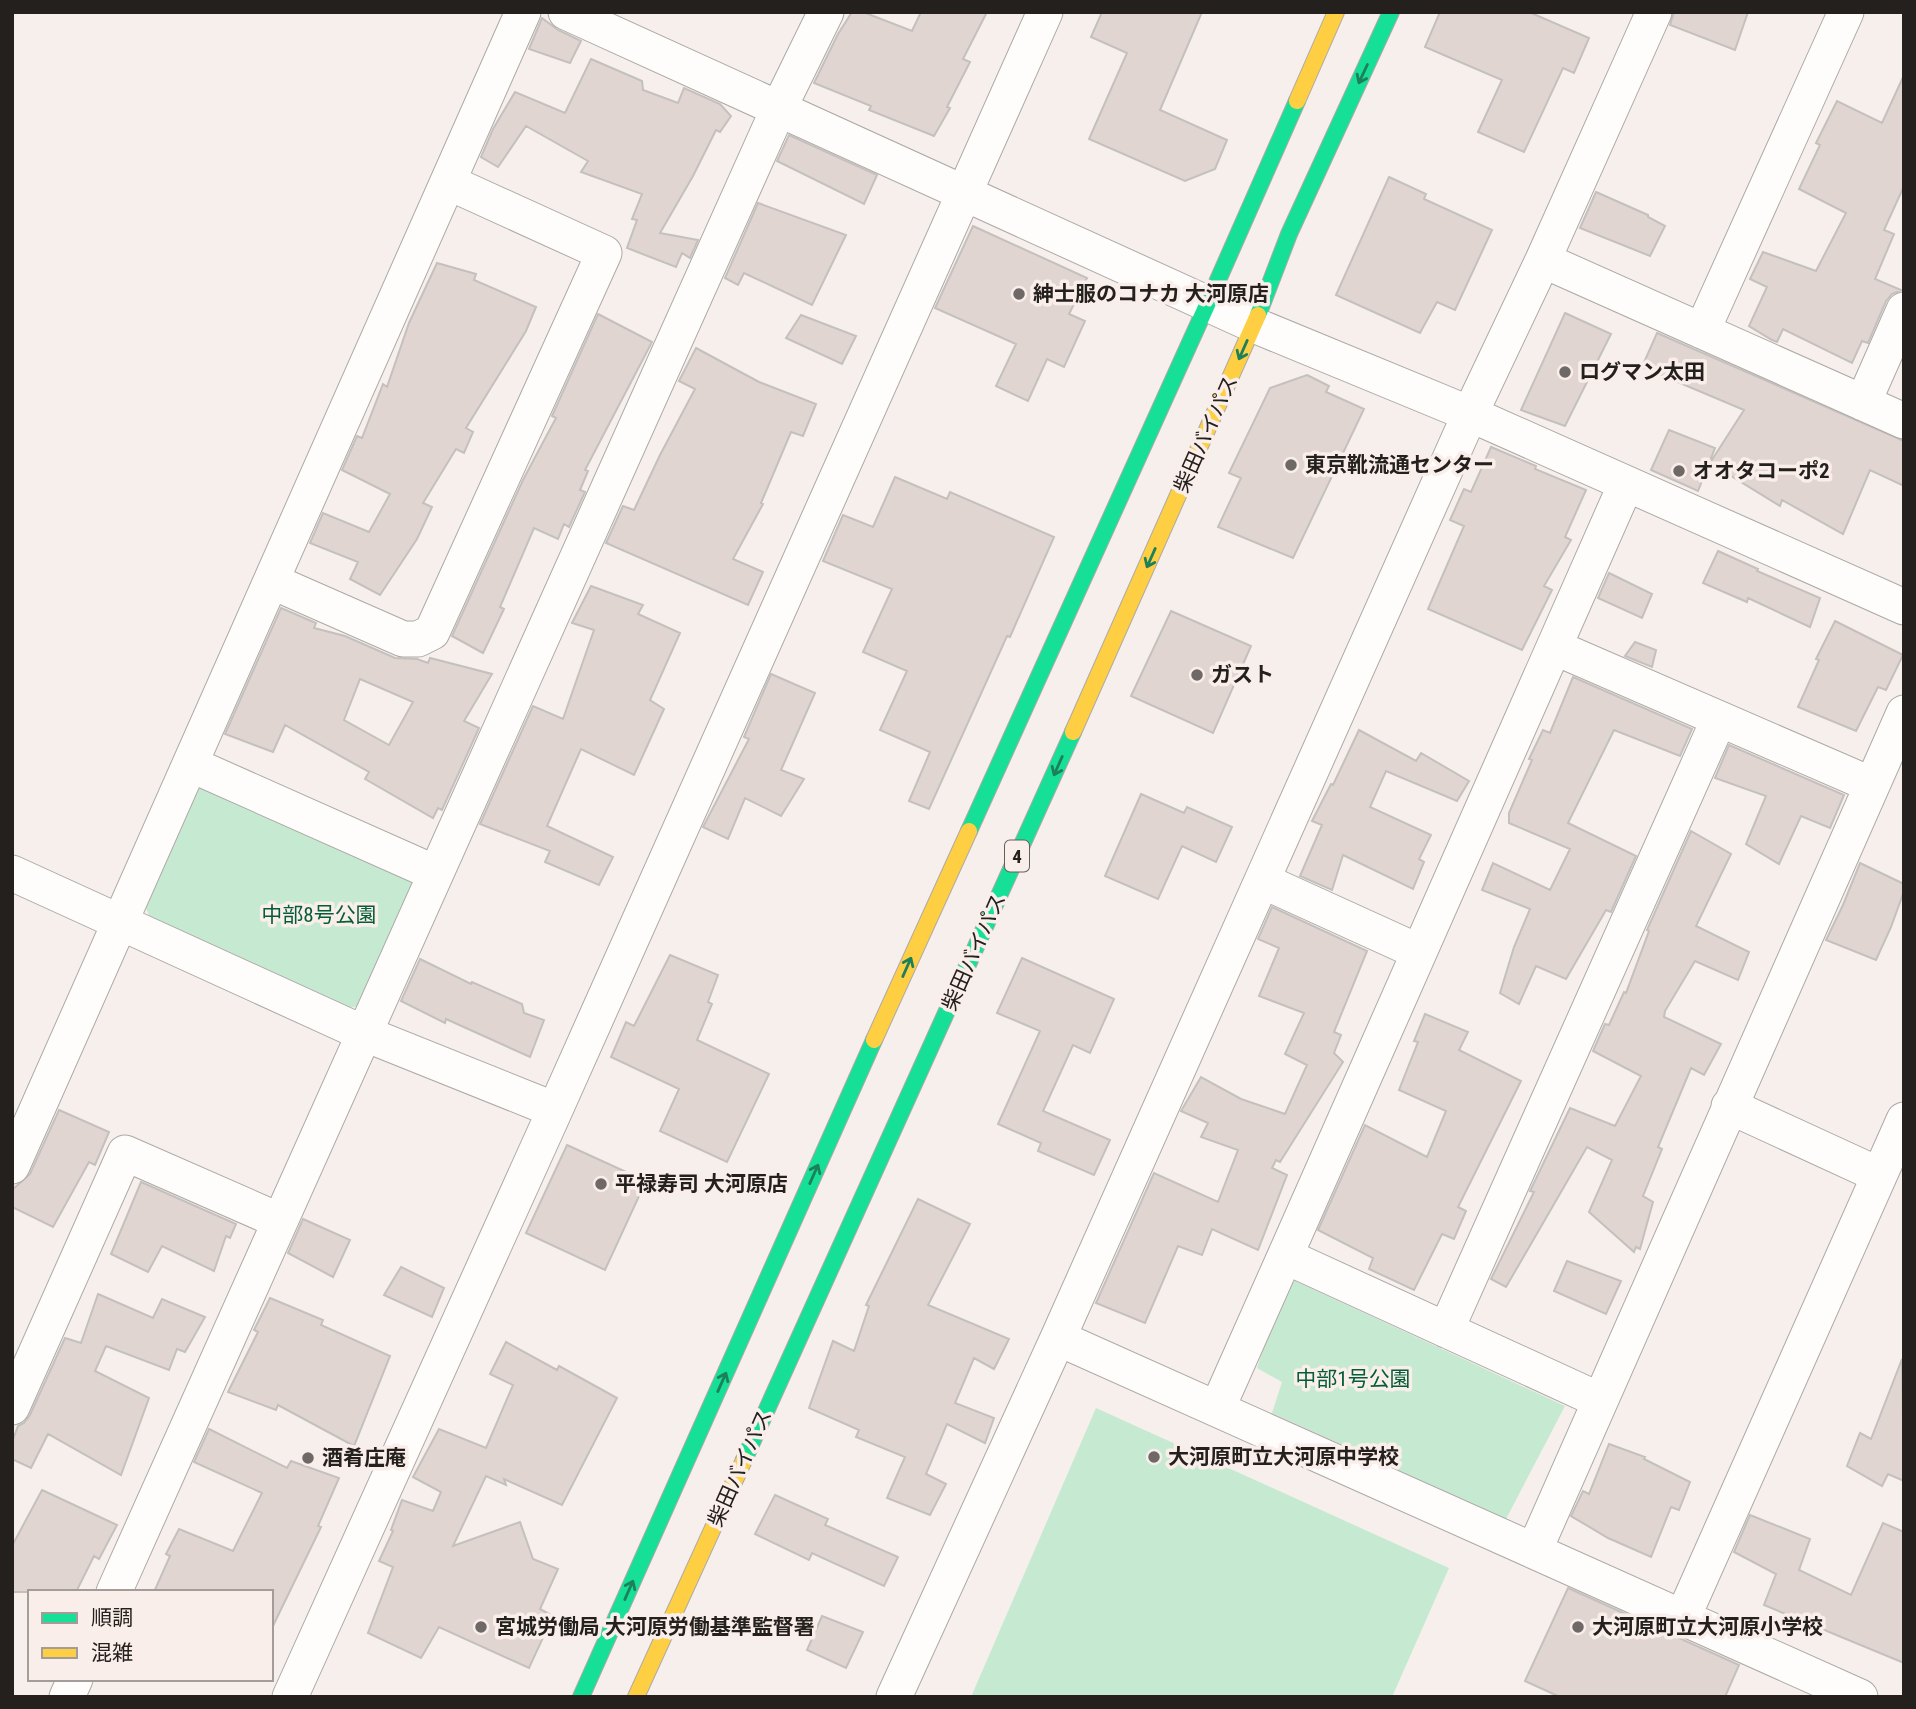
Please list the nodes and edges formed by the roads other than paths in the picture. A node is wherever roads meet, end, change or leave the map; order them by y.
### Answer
1 (523, 12) edge
2 (566, 12) edge
3 (826, 12) edge
4 (1045, 12) edge
5 (1336, 12) edge
6 (1391, 12) edge
7 (1654, 12) edge
8 (1846, 12) edge
9 (778, 110) junction
10 (448, 182) junction
11 (964, 193) junction
12 (1542, 260) junction
13 (1207, 305) junction
14 (1904, 310) edge
15 (1254, 326) junction
16 (1702, 331) junction
17 (1863, 403) junction
18 (1470, 414) junction
19 (1904, 421) edge
20 (1626, 484) junction
21 (271, 581) junction
22 (1904, 607) edge
23 (1554, 647) junction
24 (1904, 713) edge
25 (1719, 719) junction
26 (190, 764) junction
27 (1872, 785) junction
28 (12, 873) edge
29 (435, 873) junction
30 (1263, 881) junction
31 (120, 922) junction
32 (1419, 952) junction
33 (363, 1033) junction
34 (1729, 1106) junction
35 (555, 1110) junction
36 (1904, 1120) edge
37 (12, 1166) edge
38 (1879, 1175) junction
39 (280, 1221) junction
40 (1284, 1256) junction
41 (1447, 1330) junction
42 (1058, 1338) junction
43 (1599, 1400) junction
44 (12, 1407) edge
45 (1217, 1409) junction
46 (1534, 1550) junction
47 (115, 1590) edge
48 (1683, 1617) junction
49 (74, 1681) edge
50 (67, 1697) edge
51 (290, 1697) edge
52 (581, 1697) edge
53 (636, 1697) edge
54 (894, 1697) edge
55 (1860, 1697) edge

1 - 10 street
2 - 9 street
3 - 9 street
4 - 11 street
5 - 13 highway
6 -> 15 highway, 柴田バイパス / 4
7 - 12 street
8 - 16 street
9 - 11 street
9 - 29 street
10 - 21 street
10 - 21 street
11 - 13 street
11 - 35 street
12 - 16 street
12 - 18 street
13 - 15 street
52 -> 13 highway
14 - 17 street
15 - 18 street
15 -> 53 highway, 柴田バイパス / 4
16 - 17 street
17 - 19 street
18 - 20 street
18 - 30 street
20 - 22 street
20 - 23 street
21 - 26 street
23 - 25 street
23 - 32 street
24 - 27 street
25 - 27 street
25 - 41 street
26 - 29 street
26 - 31 street
27 - 34 street
28 - 31 street
29 - 33 street
30 - 32 street
30 - 42 street
31 - 33 street
31 - 37 street
32 - 40 street
33 - 35 street
33 - 39 street
34 - 38 street
34 - 43 street
35 - 51 street
36 - 38 street
38 - 48 street
39 - 44 street
39 - 47 street
40 - 41 street
40 - 45 street
41 - 43 street
42 - 45 street
42 - 54 street
43 - 46 street
45 - 46 street
46 - 48 street
48 - 55 street
49 - 50 street

